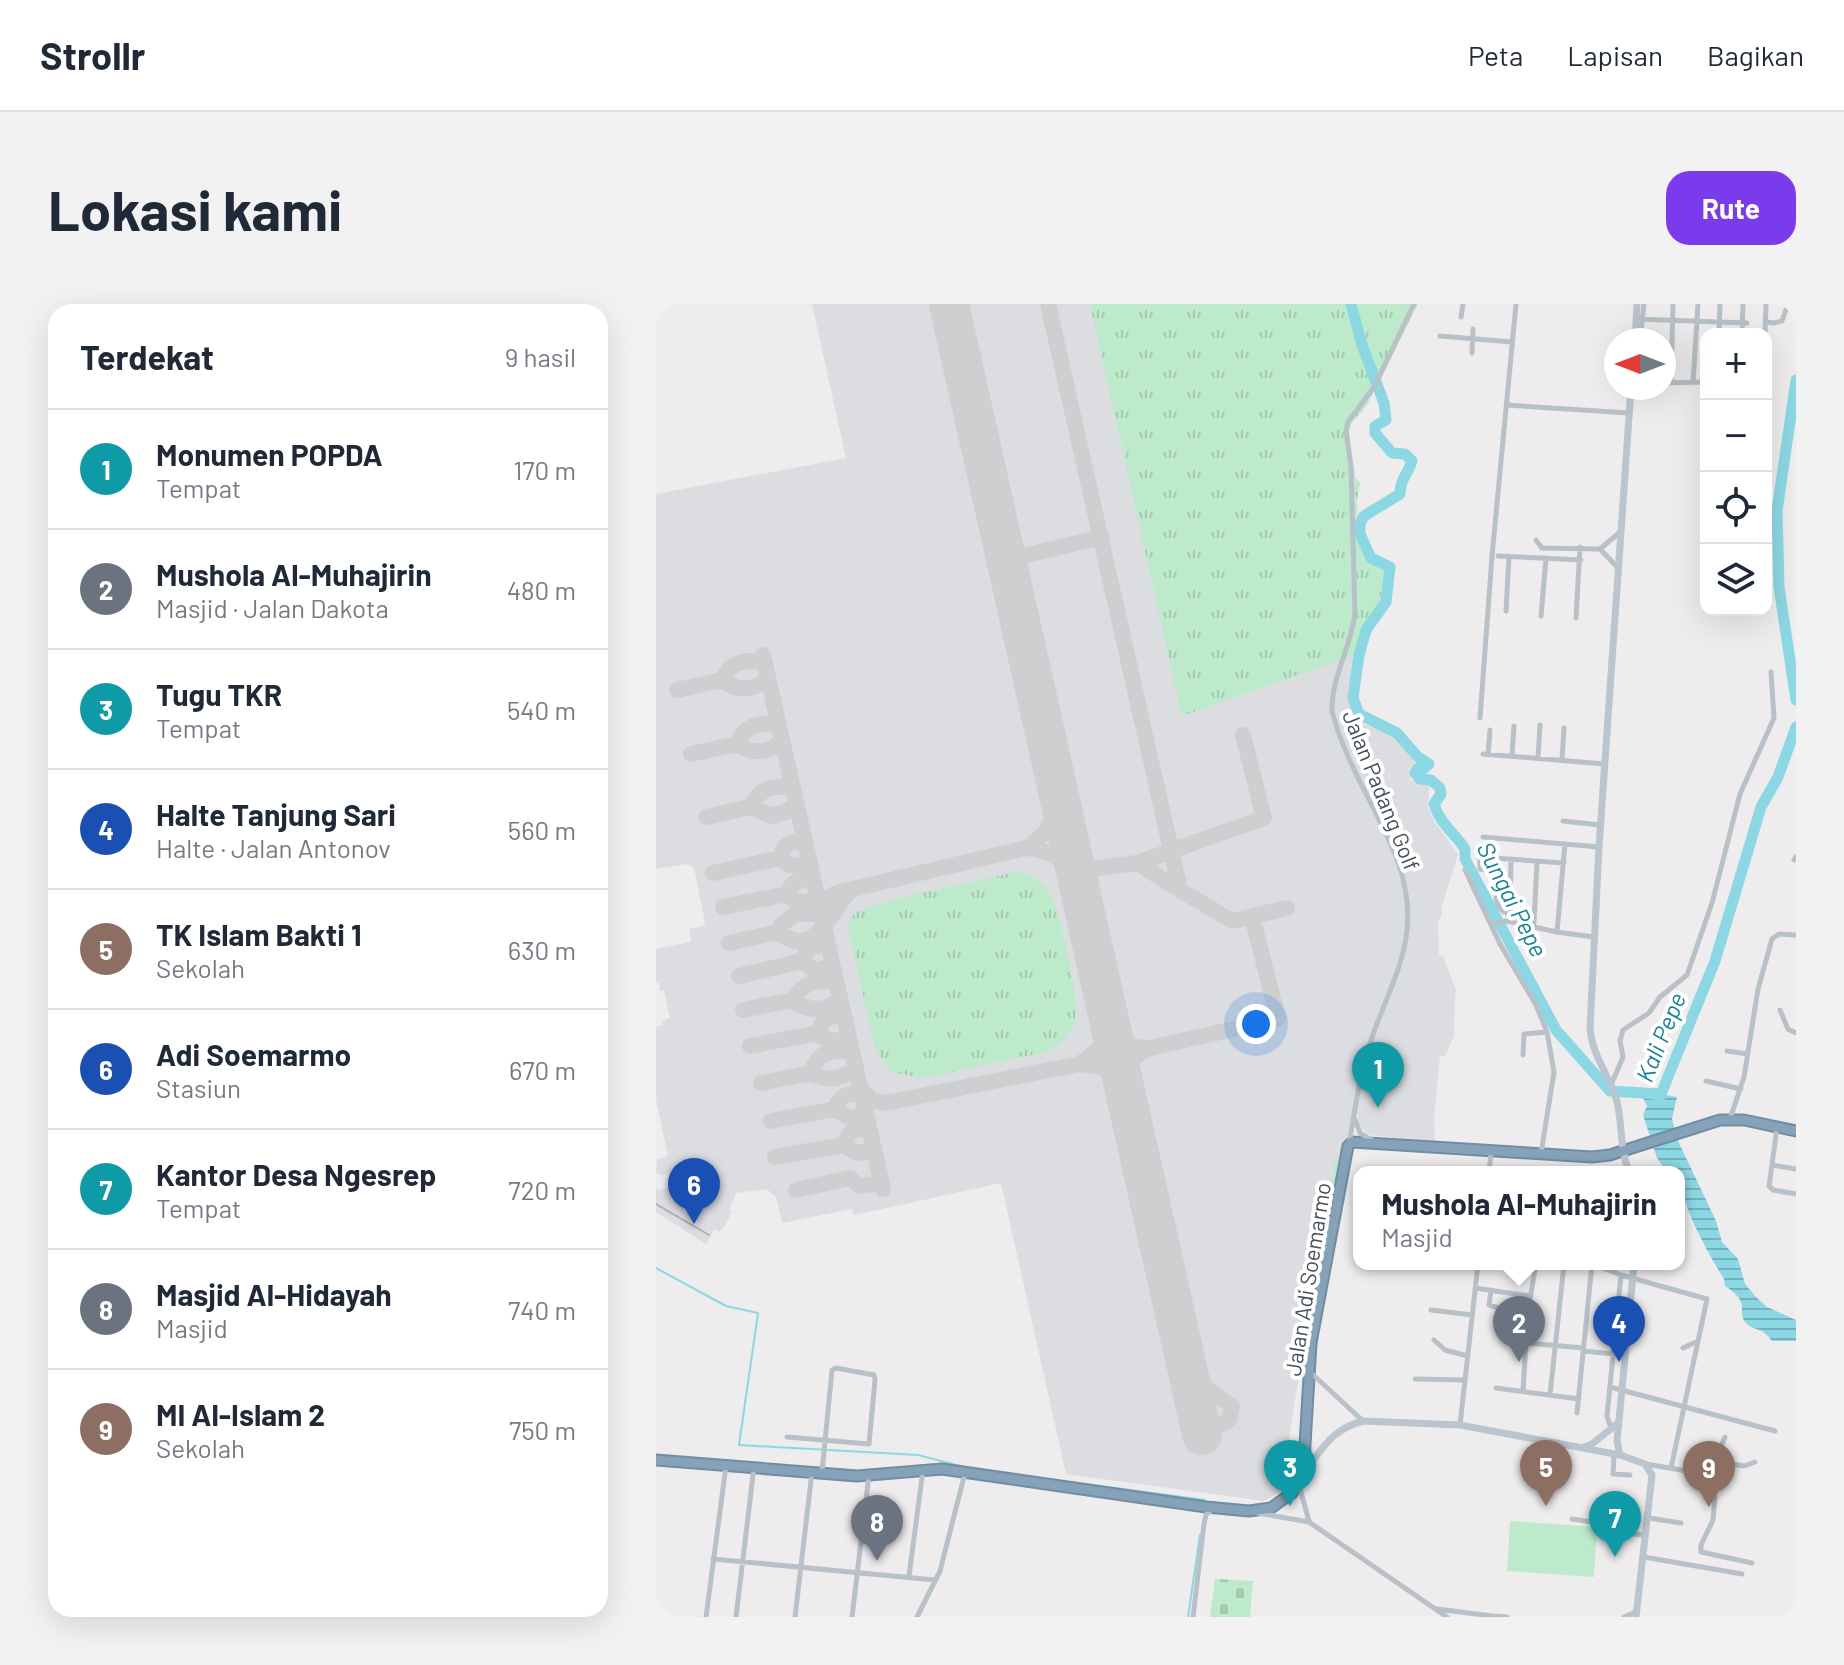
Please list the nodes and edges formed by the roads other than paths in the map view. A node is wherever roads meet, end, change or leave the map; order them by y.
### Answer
1 (1414, 304) edge
2 (1463, 304) edge
3 (1516, 304) edge
4 (1637, 304) edge
5 (1644, 304) edge
6 (1673, 304) edge
7 (1698, 304) edge
8 (1720, 304) edge
9 (1743, 304) edge
10 (1766, 304) edge
11 (1788, 304) edge
12 (1461, 317) dead end
13 (1639, 319) junction
14 (1673, 320) junction
15 (1697, 321) junction
16 (1719, 322) junction
17 (1765, 322) junction
18 (1745, 323) junction
19 (1639, 328) edge
20 (1672, 328) edge
21 (1719, 328) edge
22 (1744, 328) edge
23 (1765, 328) edge
24 (1473, 329) dead end
25 (1440, 336) dead end
26 (1473, 339) junction
27 (1512, 342) junction
28 (1472, 353) dead end
29 (1700, 382) edge
30 (1676, 383) edge
31 (1693, 383) junction
32 (1630, 400) edge
33 (1506, 405) junction
34 (1629, 413) junction
35 (1621, 532) junction
36 (1536, 540) dead end
37 (1580, 547) junction
38 (1600, 549) junction
39 (1498, 556) dead end
40 (1509, 556) junction
41 (1546, 558) junction
42 (1581, 560) junction
43 (1618, 569) junction
44 (1506, 611) dead end
45 (1541, 616) dead end
46 (1576, 618) dead end
47 (1771, 672) dead end
48 (1480, 718) dead end
49 (1540, 725) dead end
50 (1514, 726) dead end
51 (1564, 728) dead end
52 (1490, 730) dead end
53 (1512, 756) junction
54 (1538, 758) junction
55 (1562, 760) junction
56 (1605, 764) junction
57 (1563, 821) dead end
58 (1600, 825) junction
59 (1483, 837) dead end
60 (1565, 844) junction
61 (1599, 847) junction
62 (1511, 859) junction
63 (1537, 861) junction
64 (1564, 863) junction
65 (1465, 870) dead end
66 (1510, 916) junction
67 (1498, 923) junction
68 (1534, 925) junction
69 (1557, 932) junction
70 (1796, 935) edge
71 (1593, 937) junction
72 (1780, 1010) dead end
73 (1547, 1032) junction
74 (1796, 1033) edge
75 (1727, 1051) dead end
76 (1748, 1054) junction
77 (1523, 1055) dead end
78 (1706, 1081) dead end
79 (1611, 1087) junction
80 (1741, 1089) junction
81 (1354, 1114) junction
82 (1730, 1120) junction
83 (1777, 1127) junction
84 (1796, 1131) edge
85 (1352, 1139) junction
86 (1374, 1142) junction
87 (1492, 1151) junction
88 (1621, 1151) junction
89 (1541, 1154) junction
90 (1772, 1165) junction
91 (1490, 1166) edge
92 (1627, 1166) edge
93 (1344, 1169) junction
94 (1796, 1169) edge
95 (1796, 1194) edge
96 (1477, 1270) edge
97 (1535, 1270) edge
98 (1563, 1270) edge
99 (1592, 1270) edge
100 (1608, 1270) edge
101 (1634, 1270) edge
102 (1621, 1275) junction
103 (1633, 1279) junction
104 (1475, 1288) junction
105 (1619, 1289) junction
106 (1491, 1290) junction
107 (1632, 1291) junction
108 (1517, 1294) junction
109 (1530, 1296) junction
110 (1431, 1310) dead end
111 (1472, 1315) junction
112 (1434, 1340) dead end
113 (1699, 1341) junction
114 (1526, 1343) junction
115 (1555, 1346) junction
116 (1683, 1348) dead end
117 (1584, 1350) junction
118 (1613, 1354) junction
119 (1624, 1355) junction
120 (1468, 1356) junction
121 (1309, 1372) junction
122 (1415, 1379) dead end
123 (1465, 1380) junction
124 (1610, 1387) junction
125 (1496, 1388) dead end
126 (1620, 1388) junction
127 (1523, 1391) junction
128 (1550, 1395) junction
129 (1579, 1399) junction
130 (1684, 1407) junction
131 (1577, 1413) dead end
132 (1363, 1421) junction
133 (1460, 1425) junction
134 (1615, 1426) junction
135 (1775, 1431) dead end
136 (787, 1437) dead end
137 (1725, 1437) dead end
138 (824, 1445) junction
139 (1574, 1447) junction
140 (1617, 1455) junction
141 (656, 1460) edge
142 (1715, 1461) junction
143 (1755, 1462) dead end
144 (1645, 1464) junction
145 (726, 1466) junction
146 (754, 1467) junction
147 (1671, 1468) junction
148 (923, 1470) junction
149 (817, 1473) junction
150 (965, 1473) junction
151 (1705, 1473) junction
152 (869, 1475) junction
153 (1630, 1475) dead end
154 (1299, 1480) junction
155 (1206, 1507) junction
156 (1249, 1511) junction
157 (1649, 1518) junction
158 (1572, 1519) dead end
159 (1309, 1522) junction
160 (1681, 1523) dead end
161 (1647, 1535) junction
162 (1644, 1557) junction
163 (713, 1559) junction
164 (744, 1562) junction
165 (1752, 1563) dead end
166 (802, 1565) junction
167 (858, 1572) junction
168 (1742, 1574) dead end
169 (909, 1576) junction
170 (935, 1580) junction
171 (1434, 1608) junction
172 (1636, 1614) edge
173 (1492, 1616) edge
174 (706, 1617) edge
175 (736, 1617) edge
176 (795, 1617) edge
177 (852, 1617) edge
178 (917, 1617) edge
179 (1193, 1617) edge
180 (1447, 1617) edge
181 (1507, 1617) edge
182 (1624, 1617) edge

1 - 81 street, Jalan Padang Golf
2 - 12 street
3 - 27 street
4 - 13 main road
5 - 13 street
6 - 14 street
7 - 15 street
8 - 16 street
9 - 18 street
10 - 17 street
11 - 17 street
13 - 14 street
13 - 19 main road
14 - 15 street
14 - 20 street
15 - 16 street
15 - 31 street
16 - 18 street
16 - 21 street
17 - 23 street
18 - 22 street
24 - 26 street
25 - 26 street
26 - 27 street
26 - 28 street
27 - 33 street
29 - 31 street
30 - 31 street
32 - 34 main road
33 - 34 street
33 - 48 street
34 - 35 main road
35 - 38 street
35 - 43 main road
36 - 37 street
37 - 38 street
37 - 42 street
38 - 43 street
39 - 40 street
40 - 41 street
40 - 44 street
41 - 42 street
41 - 45 street
42 - 46 street
43 - 56 main road
47 - 79 street
49 - 54 street
50 - 53 street
51 - 55 street
52 - 53 street
53 - 54 street
54 - 55 street
55 - 56 street
56 - 58 main road
57 - 58 street
58 - 61 main road
59 - 60 street
60 - 61 street
60 - 64 street
61 - 71 main road
62 - 63 street
62 - 66 street
62 - 66 street
63 - 64 street
63 - 68 street
64 - 69 street
65 - 67 street
66 - 68 street
67 - 68 street
67 - 73 street
68 - 69 street
69 - 71 street
70 - 76 street
71 - 79 main road
72 - 74 street
73 - 77 street
73 - 89 street
75 - 76 street
76 - 80 street
78 - 80 street
79 - 88 main road
80 - 82 street
81 - 85 street, Jalan Padang Golf
81 - 86 street
82 - 83 highway
82 - 88 highway
83 - 84 highway
83 - 90 street
85 - 86 highway
85 - 93 highway, Jalan Adi Soemarmo
86 - 87 highway
86 - 93 highway, Jalan Adi Soemarmo
87 - 89 highway
87 - 91 street
88 - 89 highway
88 - 92 main road
90 - 94 street
90 - 95 street
93 - 121 highway, Jalan Adi Soemarmo
96 - 104 street
97 - 109 street
98 - 115 street
99 - 117 street
100 - 102 street
101 - 103 main road
102 - 103 street
102 - 105 street
103 - 107 main road
103 - 113 street
104 - 106 street
104 - 111 street
105 - 107 street
105 - 118 street
106 - 108 street
106 - 108 street
107 - 119 main road
108 - 109 street
109 - 114 street
110 - 111 street
111 - 120 street
112 - 120 street
113 - 116 street
113 - 130 street
114 - 115 street
114 - 127 street
115 - 117 street
115 - 128 street
117 - 118 street
117 - 129 street
118 - 119 street
118 - 124 street
119 - 126 main road
120 - 123 street
121 - 132 street
121 - 154 highway, Jalan Adi Soemarmo
122 - 123 street
123 - 133 street
124 - 126 street
124 - 134 street
125 - 127 street
126 - 130 street
126 - 134 main road
127 - 128 street
128 - 129 street
129 - 131 street
130 - 135 street
130 - 147 street
132 - 133 main road
132 - 154 main road
133 - 139 main road
134 - 139 main road
134 - 140 main road
136 - 138 street
137 - 142 street
138 - 138 street
138 - 149 street
139 - 140 main road
140 - 144 main road
140 - 153 street
141 - 145 highway
142 - 143 street
142 - 151 street
144 - 147 street
144 - 157 main road
145 - 146 highway
145 - 163 street
146 - 149 highway
146 - 164 street
147 - 151 street
148 - 150 highway
148 - 152 highway
148 - 169 street
149 - 152 highway
149 - 166 street
150 - 155 highway
150 - 170 street
151 - 165 street
152 - 167 street
154 - 156 highway
154 - 159 street
155 - 156 highway
155 - 179 street
156 - 159 street
157 - 160 street
157 - 161 main road
158 - 161 street
159 - 171 street
161 - 162 main road
162 - 168 street
162 - 172 main road
163 - 164 street
163 - 174 street
164 - 166 street
164 - 175 street
166 - 167 street
166 - 176 street
167 - 169 street
167 - 177 street
169 - 170 street
170 - 178 street
171 - 173 street
171 - 180 street
172 - 182 street
173 - 181 street

